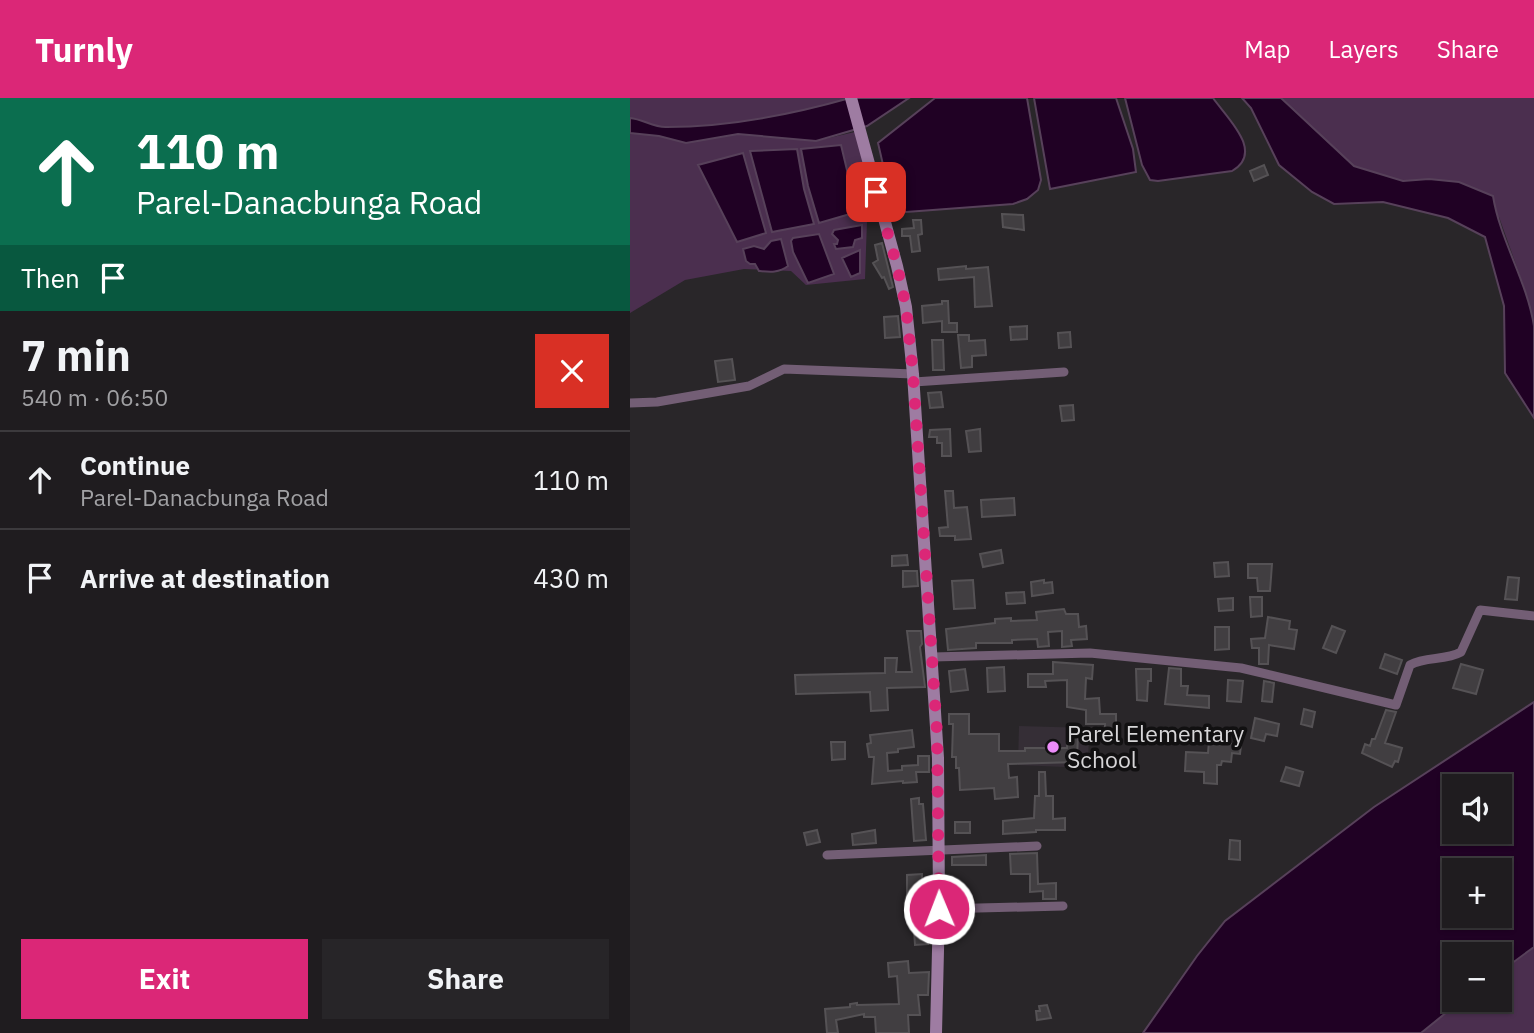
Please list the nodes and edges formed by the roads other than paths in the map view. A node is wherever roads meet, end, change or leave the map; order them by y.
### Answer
1 (851, 98) edge
2 (1064, 372) dead end
3 (914, 378) junction
4 (630, 403) edge
5 (1534, 616) edge
6 (933, 657) junction
7 (1037, 846) dead end
8 (938, 852) junction
9 (827, 855) dead end
10 (1063, 906) dead end
11 (939, 909) junction
12 (936, 1033) edge

1 - 3 main road
2 - 3 street
3 - 4 street
3 - 6 main road
5 - 6 street
6 - 8 main road
7 - 8 street
8 - 9 street
8 - 11 main road
10 - 11 street
11 - 12 main road

